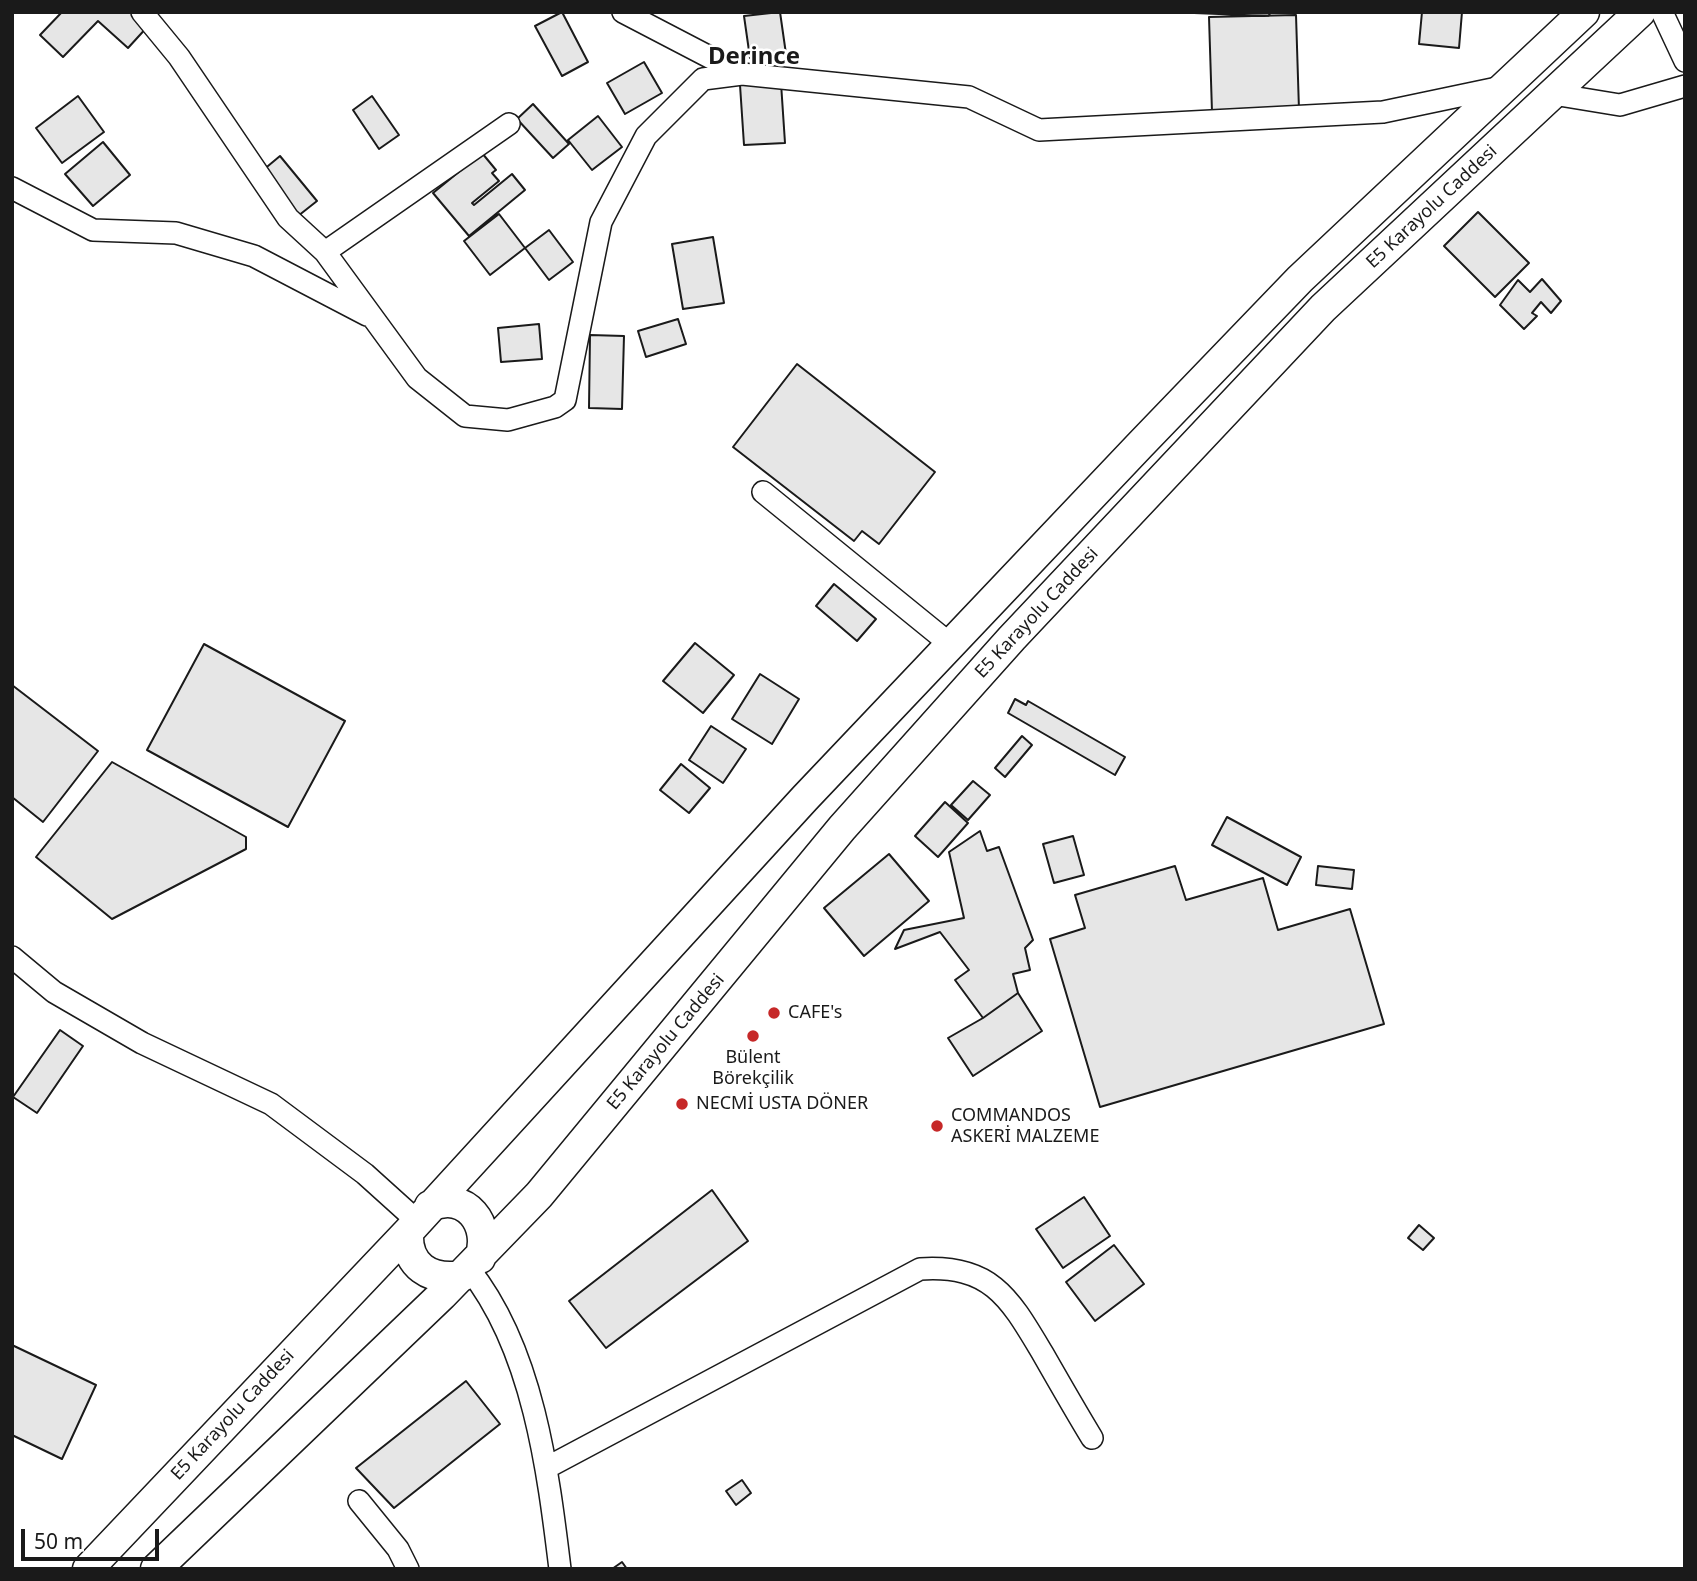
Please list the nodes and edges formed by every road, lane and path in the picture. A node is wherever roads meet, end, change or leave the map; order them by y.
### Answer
1 (142, 12) edge
2 (623, 12) edge
3 (1584, 12) edge
4 (1640, 12) edge
5 (1662, 12) edge
6 (1685, 61) edge
7 (742, 74) junction
8 (1685, 86) edge
9 (1502, 87) junction
10 (1553, 94) junction
11 (509, 124) dead end
12 (12, 188) edge
13 (325, 252) junction
14 (369, 316) junction
15 (764, 492) dead end
16 (950, 644) junction
17 (12, 957) edge
18 (418, 1219) junction
19 (470, 1268) junction
20 (1092, 1438) dead end
21 (548, 1467) junction
22 (359, 1501) dead end
23 (88, 1569) edge
24 (156, 1569) edge
25 (408, 1569) edge
26 (560, 1569) edge

1 - 13 street
2 - 7 street
3 - 9 highway, E5 Karayolu Caddesi
4 - 10 highway, E5 Karayolu Caddesi
5 - 6 street
7 - 9 street
7 - 14 street
8 - 10 street
9 - 16 highway, E5 Karayolu Caddesi
10 - 19 highway, E5 Karayolu Caddesi
11 - 13 street
12 - 14 street
13 - 14 street
15 - 16 street
16 - 18 highway, E5 Karayolu Caddesi
17 - 18 street
18 - 19 highway
18 - 19 highway
18 - 23 highway, E5 Karayolu Caddesi
19 - 21 street
19 - 24 highway, E5 Karayolu Caddesi
20 - 21 street
21 - 26 street
22 - 25 street

